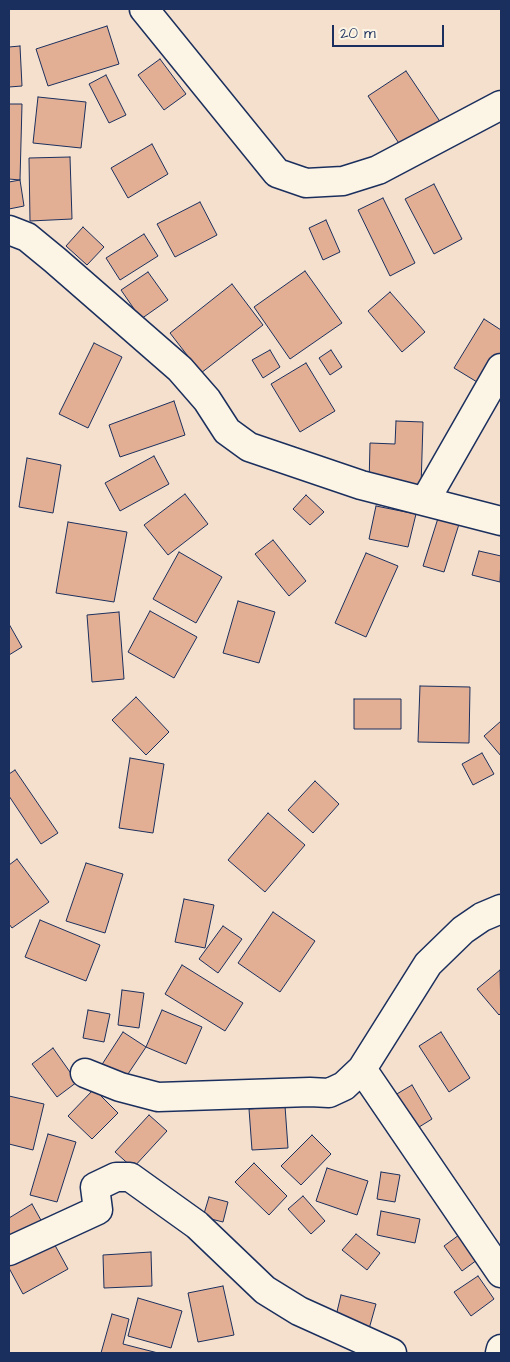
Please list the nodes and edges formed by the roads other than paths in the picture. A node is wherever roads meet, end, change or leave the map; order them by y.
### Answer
1 (144, 9) edge
2 (501, 105) edge
3 (9, 230) edge
4 (501, 368) edge
5 (424, 501) junction
6 (501, 521) edge
7 (501, 908) edge
8 (362, 1069) junction
9 (85, 1074) dead end
10 (9, 1251) edge
11 (501, 1273) edge
12 (501, 1349) edge
13 (392, 1353) edge
14 (500, 1353) edge

1 - 2 street
3 - 5 street
4 - 5 street
5 - 6 street
7 - 8 street
8 - 9 street
8 - 11 street
10 - 13 street
12 - 14 street

